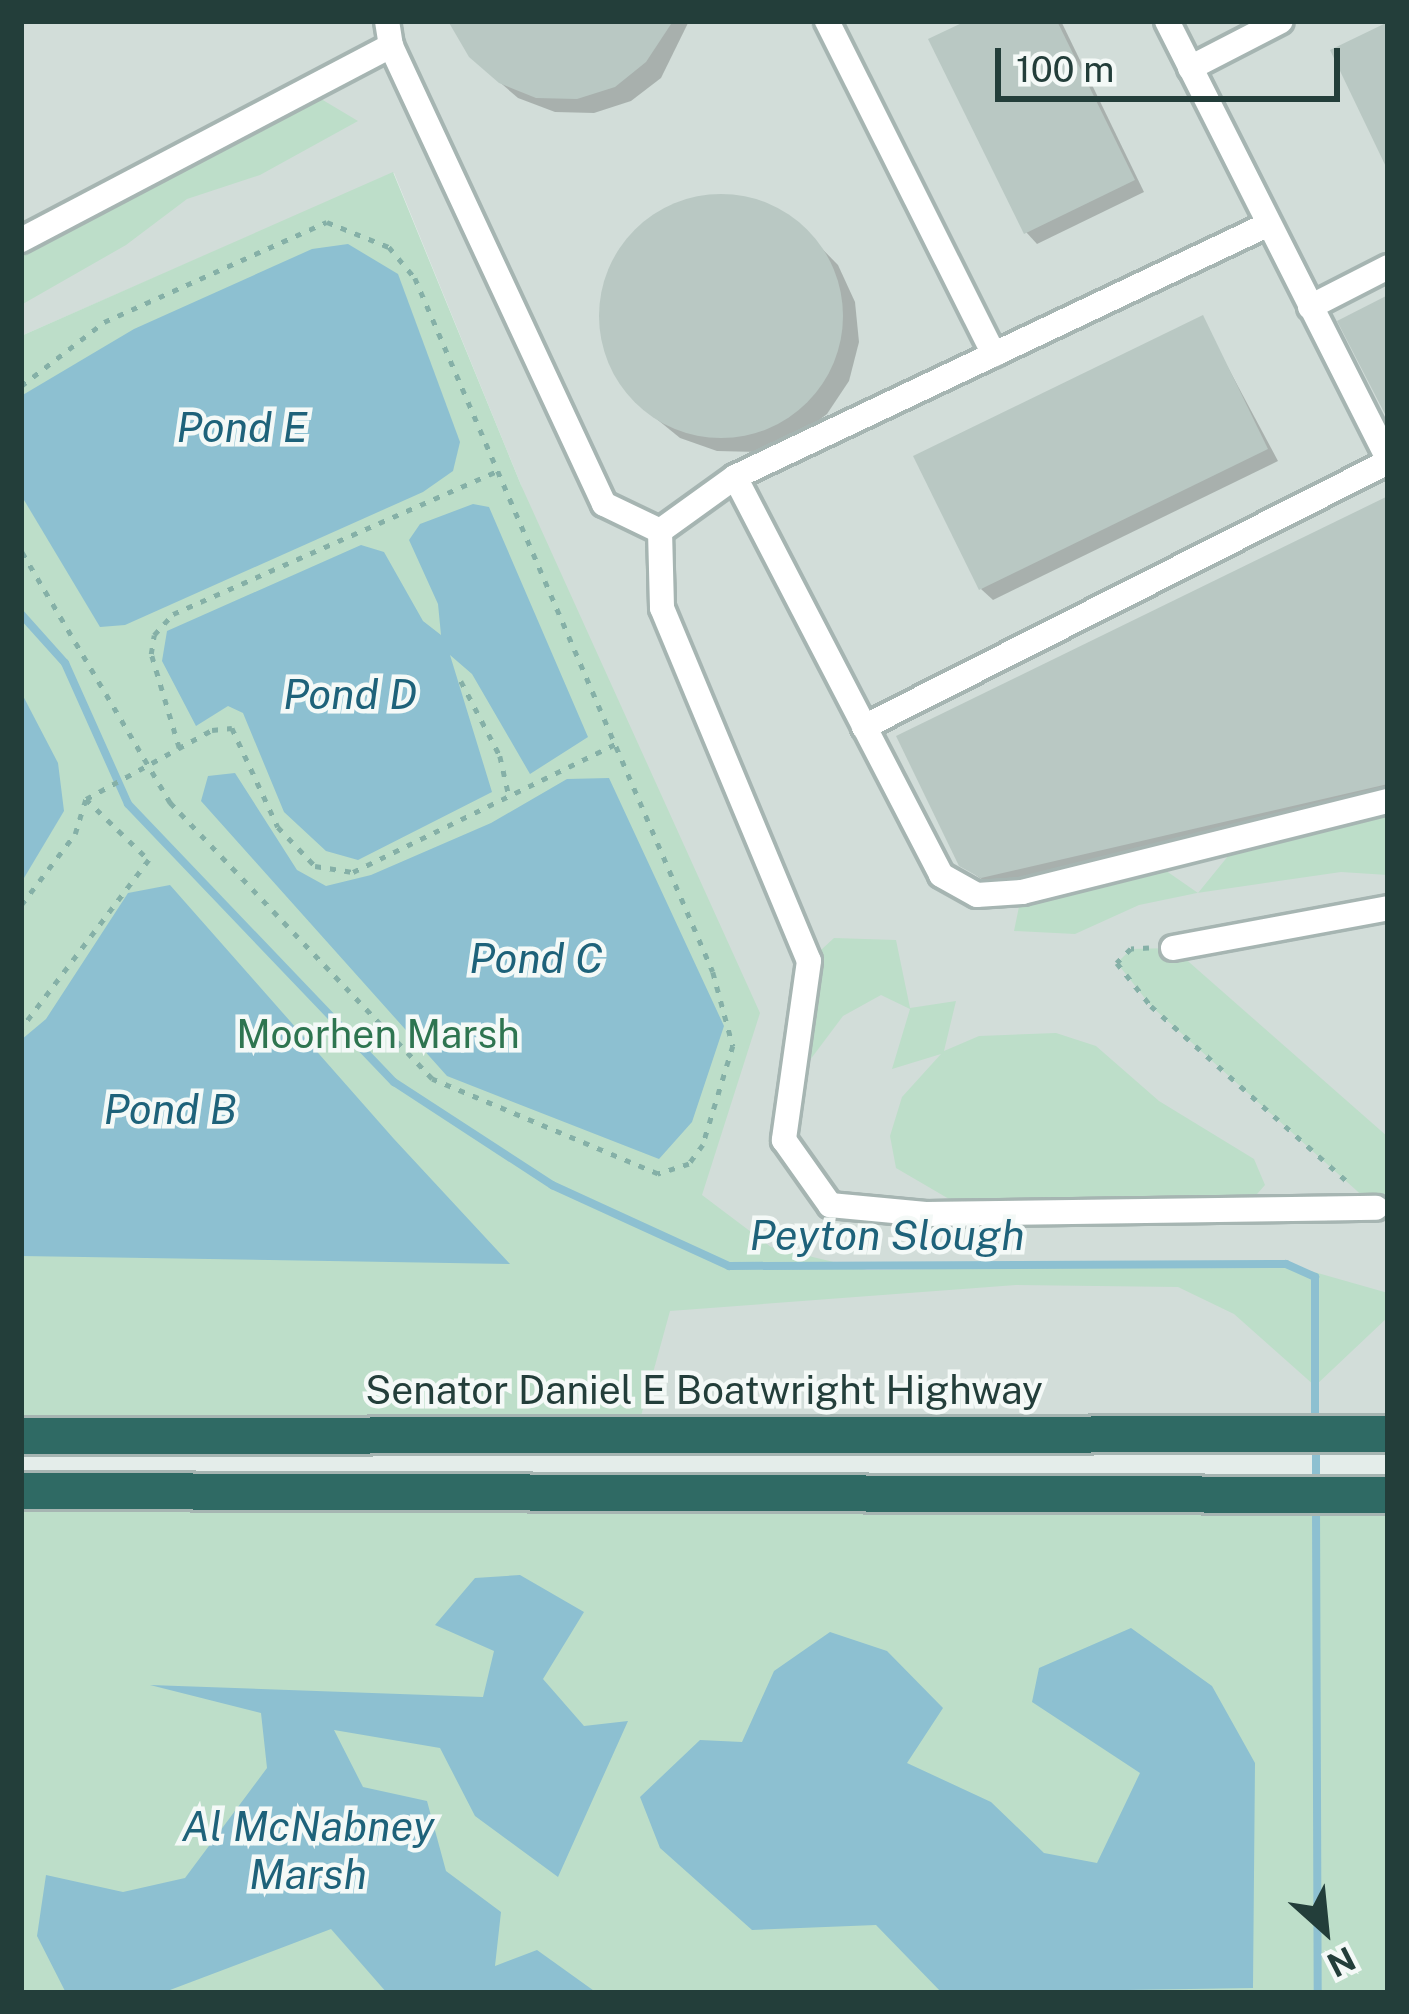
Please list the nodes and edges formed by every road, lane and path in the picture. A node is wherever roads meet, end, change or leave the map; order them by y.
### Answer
1 (827, 21) edge
2 (1166, 21) edge
3 (1281, 21) edge
4 (389, 33) edge
5 (1190, 68) junction
6 (1269, 224) junction
7 (21, 240) edge
8 (1388, 267) edge
9 (1310, 307) junction
10 (994, 354) junction
11 (21, 386) edge
12 (1388, 460) edge
13 (496, 472) junction
14 (735, 477) junction
15 (660, 531) junction
16 (21, 551) edge
17 (461, 681) dead end
18 (864, 727) junction
19 (620, 742) junction
20 (178, 748) junction
21 (148, 766) junction
22 (509, 796) junction
23 (86, 799) junction
24 (1388, 800) edge
25 (21, 905) edge
26 (1388, 908) edge
27 (1173, 947) joint
28 (21, 1029) edge
29 (1376, 1208) joint
30 (1388, 1434) edge
31 (21, 1436) edge
32 (21, 1491) edge
33 (1371, 1495) edge

1 - 10 street
2 - 5 street
3 - 5 street
4 - 7 street
4 - 15 street
5 - 6 street
6 - 9 street
6 - 10 street
8 - 9 street
9 - 12 street
10 - 14 street
11 - 13 path
12 - 18 street
13 - 19 path
13 - 20 path
14 - 15 street
14 - 18 street
15 - 29 street
16 - 21 path
17 - 22 path
18 - 24 street
19 - 21 path
19 - 22 path
20 - 21 path
20 - 22 path
21 - 23 path
23 - 25 path
23 - 28 path
26 - 27 street
27 - 29 path
30 - 31 highway, Senator Daniel E Boatwright Highway
32 - 33 highway

